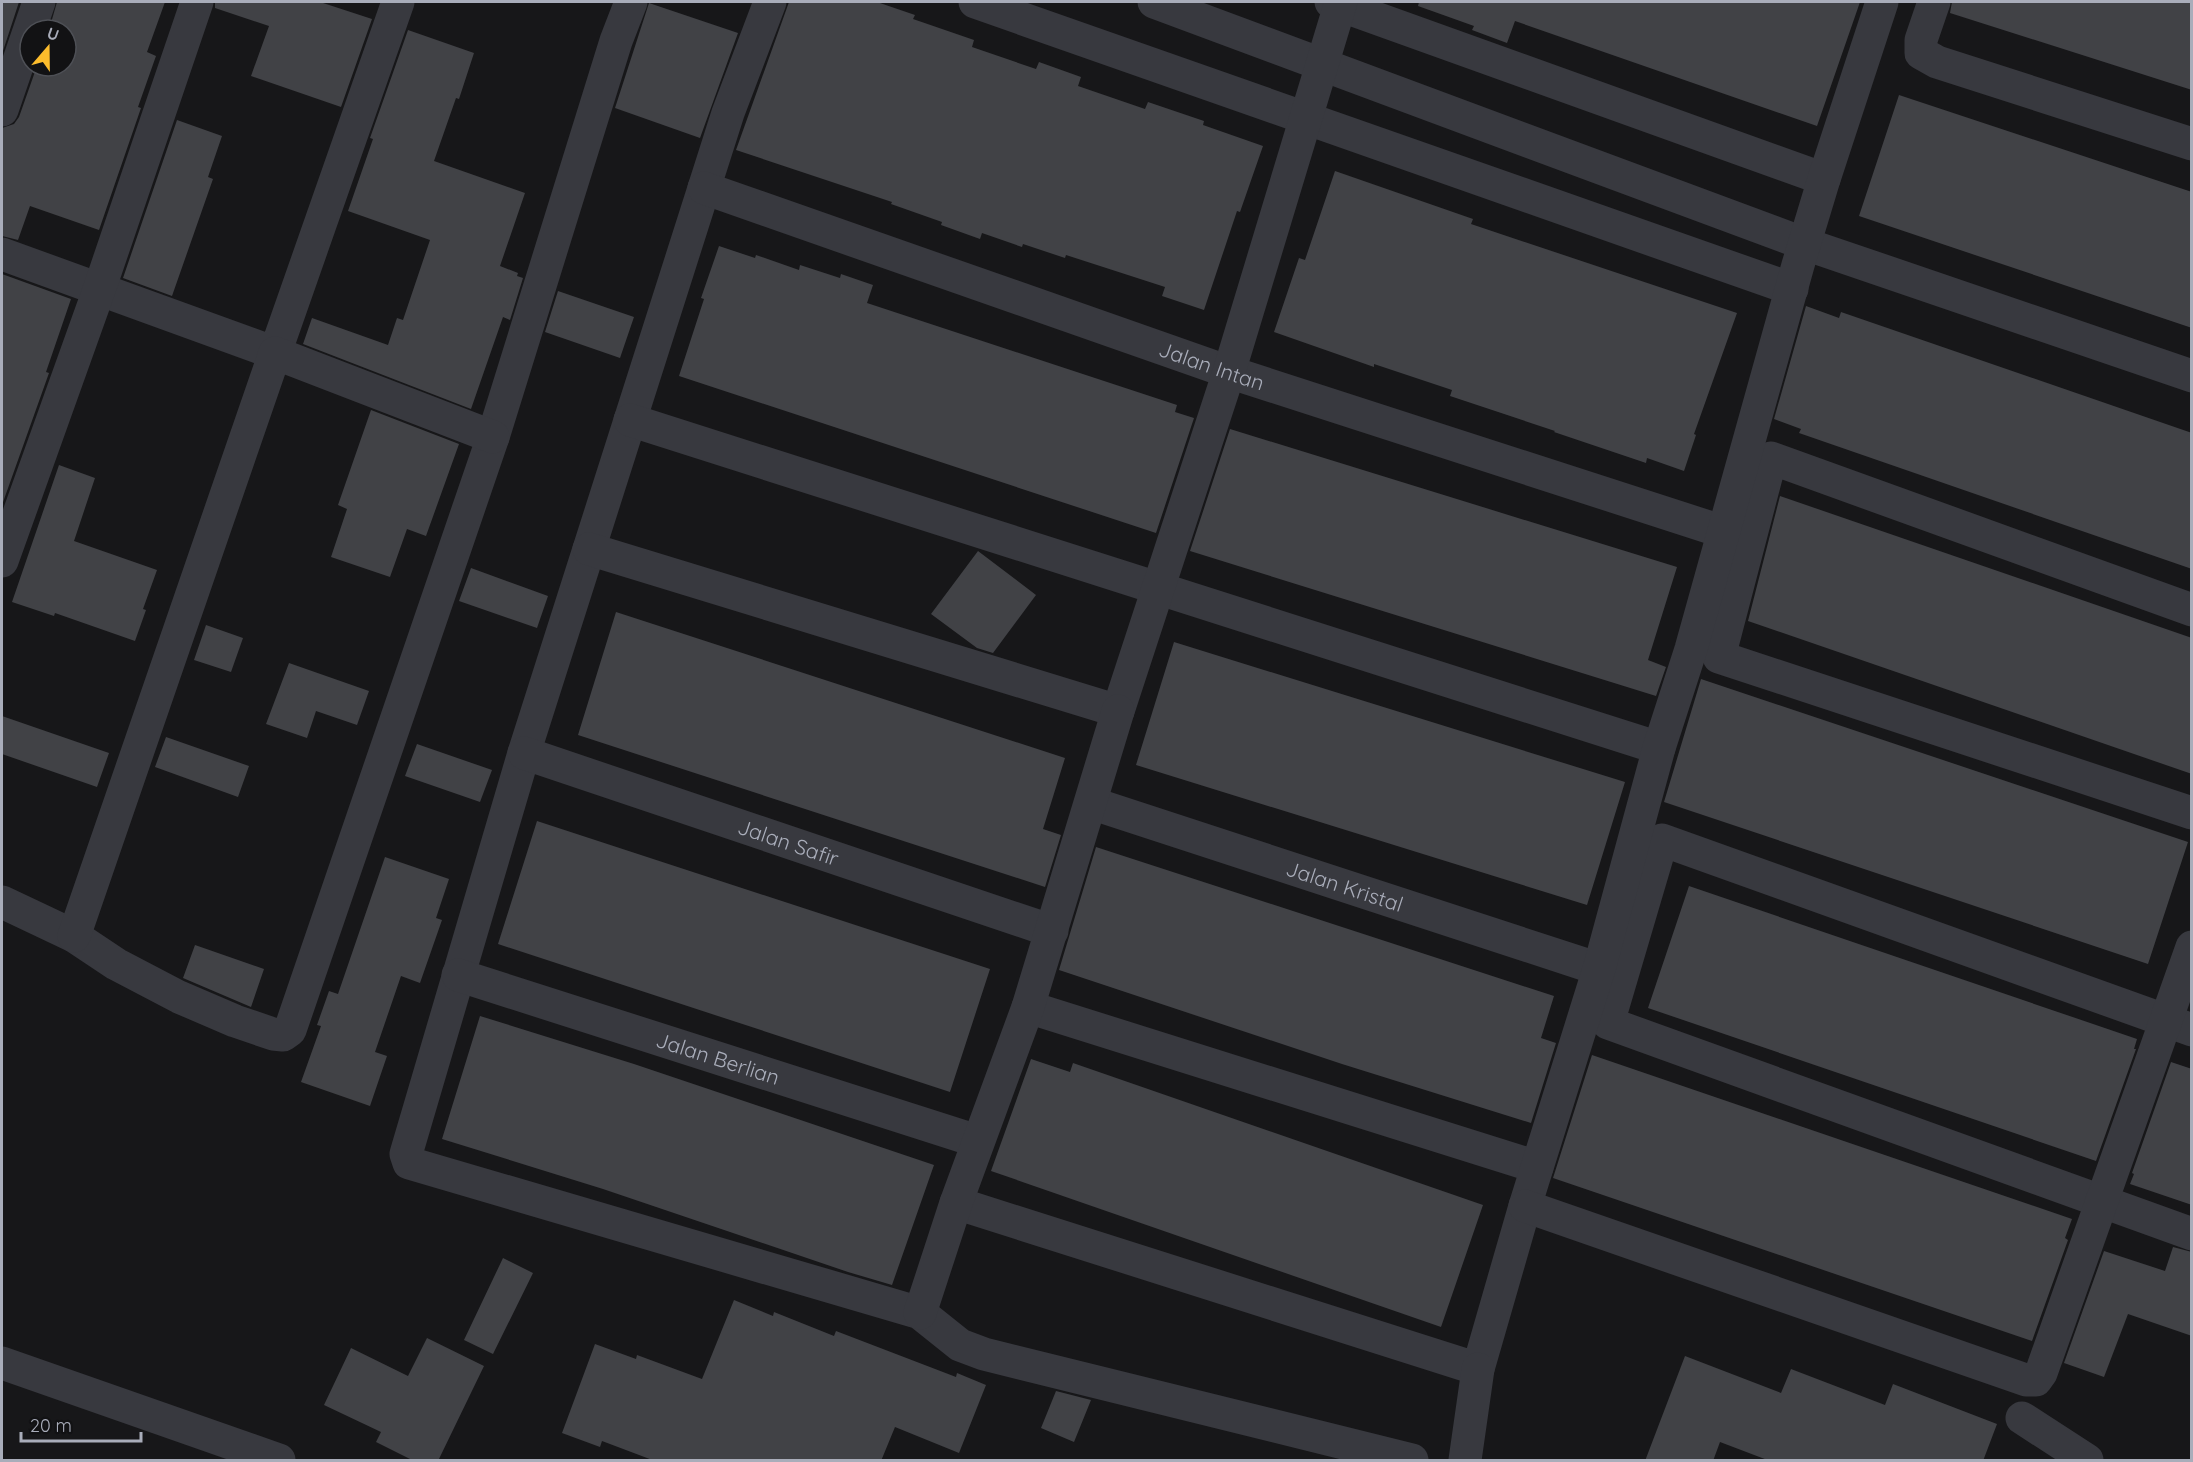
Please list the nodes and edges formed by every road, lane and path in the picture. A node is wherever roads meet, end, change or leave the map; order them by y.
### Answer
1 (39, 2) edge
2 (197, 2) edge
3 (398, 2) edge
4 (631, 2) edge
5 (770, 2) edge
6 (975, 2) edge
7 (1154, 2) edge
8 (1882, 2) edge
9 (1934, 2) edge
10 (1338, 3) edge
11 (1322, 63) junction
12 (2, 110) edge
13 (1306, 117) junction
14 (2192, 144) edge
15 (1824, 179) junction
16 (704, 188) junction
17 (1805, 244) junction
18 (2, 254) edge
19 (99, 290) junction
20 (1792, 290) junction
21 (275, 353) junction
22 (1228, 372) junction
23 (2192, 376) edge
24 (630, 420) junction
25 (493, 437) junction
26 (1724, 532) junction
27 (590, 549) junction
28 (2, 561) edge
29 (1158, 588) junction
30 (2192, 610) edge
31 (1118, 711) junction
32 (1659, 747) junction
33 (524, 753) junction
34 (1090, 803) junction
35 (2192, 813) edge
36 (2, 902) edge
37 (1052, 931) junction
38 (74, 936) junction
39 (2192, 947) edge
40 (1599, 969) junction
41 (458, 975) junction
42 (1028, 1007) junction
43 (2179, 1025) edge
44 (977, 1141) junction
45 (1537, 1167) junction
46 (2101, 1201) junction
47 (956, 1203) junction
48 (1525, 1206) junction
49 (2192, 1234) edge
50 (920, 1313) junction
51 (2, 1363) edge
52 (1478, 1369) junction
53 (2022, 1418) dead end
54 (279, 1461) edge
55 (1412, 1461) edge
56 (1465, 1461) edge
57 (2087, 1461) edge

1 - 12 street
2 - 19 street
3 - 21 street
4 - 25 street
5 - 16 street
6 - 13 street
7 - 11 street
8 - 15 street
9 - 14 street
10 - 11 street
10 - 15 street
11 - 13 street
11 - 17 street
13 - 20 street
13 - 22 street
15 - 17 street
16 - 22 street, Jalan Intan
16 - 24 street
17 - 20 street
17 - 23 street
18 - 19 street
19 - 21 street
19 - 28 street
20 - 26 street
21 - 25 street
21 - 38 street
22 - 26 street, Jalan Intan
22 - 29 street
24 - 27 street
24 - 29 street
25 - 38 street
26 - 32 street
27 - 31 street
27 - 33 street
29 - 31 street
29 - 32 street
30 - 35 street
31 - 34 street
32 - 40 street
33 - 37 street, Jalan Safir
33 - 41 street
34 - 37 street
34 - 40 street, Jalan Kristal
36 - 38 street
37 - 42 street
39 - 43 street
40 - 45 street
41 - 44 street, Jalan Berlian
41 - 50 street
42 - 44 street
42 - 45 street
43 - 46 street
43 - 46 street
44 - 47 street
45 - 48 street
46 - 48 street
46 - 49 street
47 - 50 street
47 - 52 street
48 - 52 street
50 - 55 street
51 - 54 street
52 - 56 street
53 - 57 street

